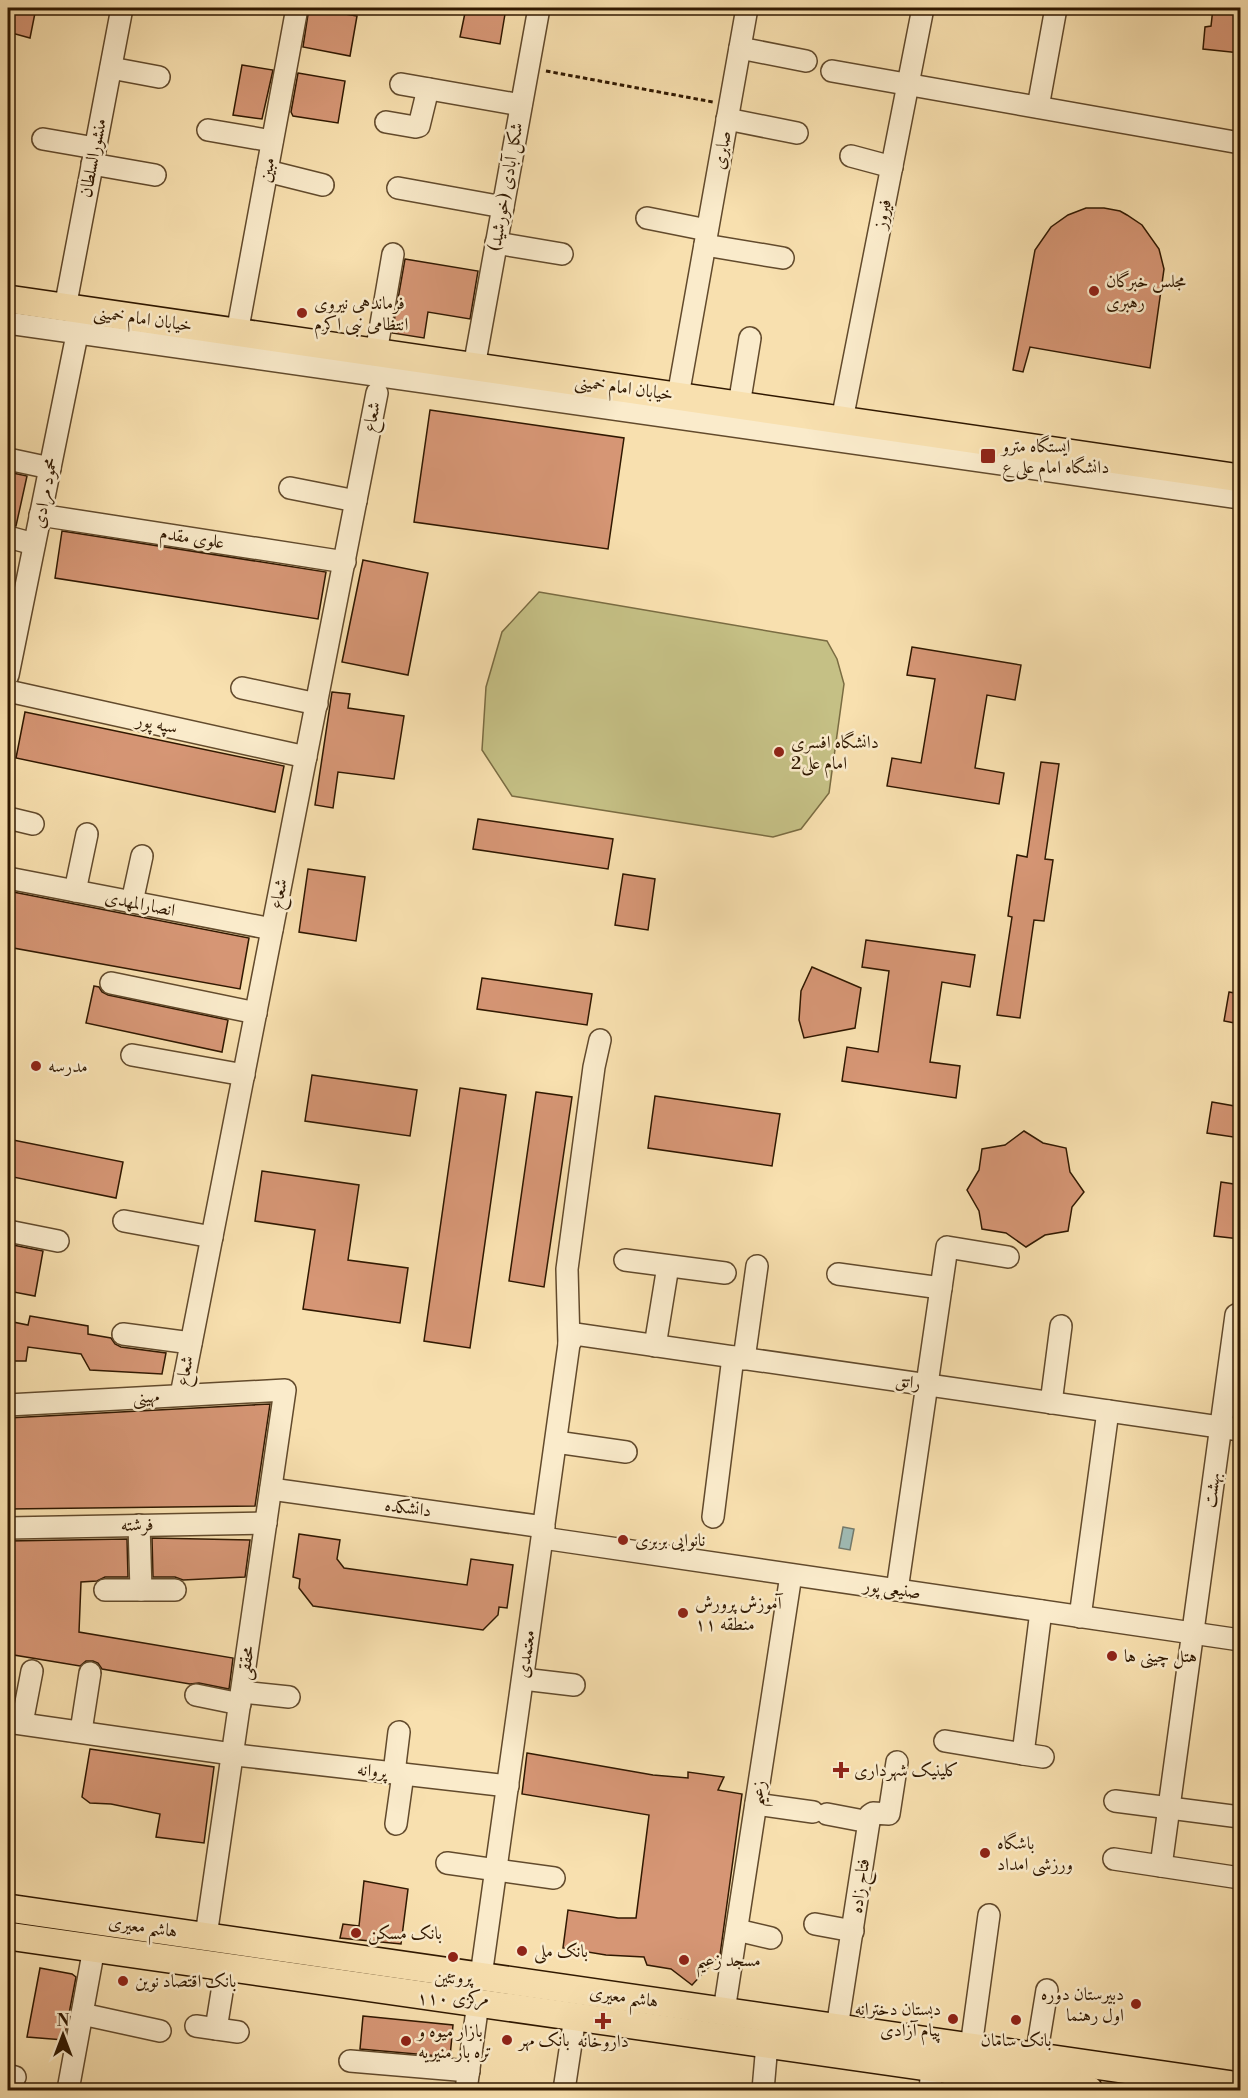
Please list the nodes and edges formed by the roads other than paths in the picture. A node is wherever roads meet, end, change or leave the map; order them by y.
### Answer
1 (122, 8) edge
2 (297, 8) edge
3 (539, 8) edge
4 (747, 8) edge
5 (919, 8) edge
6 (1056, 8) edge
7 (740, 48) junction
8 (806, 61) dead end
9 (111, 68) junction
10 (832, 71) dead end
11 (159, 77) dead end
12 (401, 84) dead end
13 (908, 85) junction
14 (428, 89) junction
15 (521, 105) junction
16 (1038, 107) junction
17 (728, 112) junction
18 (386, 122) dead end
19 (208, 130) dead end
20 (797, 133) dead end
21 (43, 139) dead end
22 (272, 141) junction
23 (1240, 143) edge
24 (94, 156) junction
25 (850, 156) dead end
26 (892, 167) junction
27 (267, 171) junction
28 (155, 175) dead end
29 (323, 185) dead end
30 (398, 188) dead end
31 (503, 207) junction
32 (647, 218) dead end
33 (706, 237) junction
34 (496, 243) junction
35 (393, 254) dead end
36 (562, 254) dead end
37 (783, 258) dead end
38 (8, 299) edge
39 (75, 317) junction
40 (8, 323) edge
41 (237, 333) junction
42 (750, 338) dead end
43 (376, 353) junction
44 (474, 367) junction
45 (377, 393) dead end
46 (678, 396) junction
47 (739, 405) junction
48 (842, 420) junction
49 (8, 459) edge
50 (50, 468) junction
51 (1240, 478) edge
52 (290, 488) dead end
53 (1240, 498) edge
54 (356, 501) junction
55 (40, 514) junction
56 (8, 537) edge
57 (34, 544) junction
58 (345, 562) junction
59 (13, 620) edge
60 (8, 675) edge
61 (242, 688) dead end
62 (8, 692) edge
63 (317, 704) junction
64 (306, 757) junction
65 (8, 818) edge
66 (33, 824) dead end
67 (87, 834) dead end
68 (142, 856) dead end
69 (8, 878) edge
70 (75, 891) junction
71 (132, 902) junction
72 (272, 929) junction
73 (111, 983) dead end
74 (256, 1013) junction
75 (600, 1040) dead end
76 (132, 1055) dead end
77 (244, 1075) junction
78 (124, 1221) dead end
79 (8, 1231) edge
80 (212, 1237) junction
81 (58, 1241) dead end
82 (1008, 1257) dead end
83 (625, 1260) dead end
84 (668, 1266) junction
85 (757, 1266) dead end
86 (725, 1273) dead end
87 (838, 1274) dead end
88 (941, 1288) junction
89 (1240, 1316) edge
90 (1061, 1326) dead end
91 (123, 1334) dead end
92 (572, 1339) junction
93 (191, 1343) junction
94 (655, 1346) junction
95 (739, 1358) junction
96 (927, 1385) junction
97 (285, 1390) joint
98 (181, 1395) junction
99 (1051, 1403) junction
100 (8, 1405) edge
101 (1108, 1411) junction
102 (1230, 1429) edge
103 (556, 1442) junction
104 (626, 1452) dead end
105 (271, 1489) junction
106 (713, 1517) dead end
107 (266, 1522) junction
108 (140, 1525) junction
109 (8, 1528) edge
110 (543, 1533) junction
111 (791, 1575) junction
112 (105, 1590) dead end
113 (141, 1590) junction
114 (175, 1590) dead end
115 (897, 1590) junction
116 (1041, 1611) junction
117 (1080, 1617) junction
118 (1193, 1633) junction
119 (1240, 1640) edge
120 (32, 1671) dead end
121 (90, 1673) dead end
122 (523, 1679) junction
123 (574, 1685) dead end
124 (196, 1695) dead end
125 (289, 1697) dead end
126 (241, 1698) junction
127 (15, 1723) edge
128 (81, 1731) junction
129 (399, 1732) dead end
130 (945, 1741) dead end
131 (234, 1755) junction
132 (897, 1762) dead end
133 (398, 1774) junction
134 (508, 1786) junction
135 (1115, 1801) dead end
136 (756, 1804) junction
137 (1169, 1808) junction
138 (1240, 1817) edge
139 (869, 1822) junction
140 (396, 1824) dead end
141 (1114, 1859) dead end
142 (447, 1863) dead end
143 (1161, 1866) junction
144 (496, 1869) junction
145 (554, 1878) dead end
146 (1240, 1878) edge
147 (8, 1908) edge
148 (989, 1915) dead end
149 (816, 1924) dead end
150 (737, 1930) junction
151 (853, 1931) junction
152 (8, 1936) edge
153 (206, 1936) junction
154 (771, 1938) dead end
155 (94, 1948) junction
156 (214, 1965) junction
157 (481, 1976) junction
158 (1047, 1990) dead end
159 (478, 2003) junction
160 (724, 2012) junction
161 (82, 2014) junction
162 (575, 2017) junction
163 (837, 2028) junction
164 (160, 2031) dead end
165 (238, 2032) dead end
166 (721, 2038) junction
167 (766, 2044) junction
168 (971, 2047) junction
169 (1036, 2057) junction
170 (350, 2061) dead end
171 (931, 2079) edge
172 (468, 2081) edge
173 (985, 2083) edge
174 (1240, 2086) edge
175 (68, 2091) edge
176 (564, 2091) edge
177 (764, 2091) edge
178 (1089, 2091) edge

1 - 9 street, منشورالسلطان
2 - 22 street, مبین
3 - 15 street, شکل آبادی (خورشید)
4 - 7 street
5 - 13 street, فیروز
6 - 16 street
7 - 8 street
7 - 17 street
9 - 11 street
9 - 24 street, منشورالسلطان
10 - 13 street
12 - 14 street
13 - 16 street
13 - 26 street, فیروز
14 - 15 street
14 - 18 street
15 - 31 street, شکل آبادی (خورشید)
16 - 23 street
17 - 20 street
17 - 33 street, صابری
19 - 22 street
21 - 24 street
22 - 27 street, مبین
24 - 28 street
24 - 39 street, منشورالسلطان
25 - 26 street
26 - 48 street, فیروز
27 - 29 street
27 - 41 street, مبین
30 - 31 street
31 - 34 street, شکل آبادی (خورشید)
32 - 33 street
33 - 37 street
33 - 46 street, صابری
34 - 36 street
34 - 44 street, شکل آبادی (خورشید)
35 - 43 street
38 - 39 main road, خیابان امام خمینی
39 - 40 street
39 - 41 main road, خیابان امام خمینی
39 - 50 street, محمود مرادی
39 - 53 street
41 - 43 main road, خیابان امام خمینی
42 - 47 street
43 - 44 main road, خیابان امام خمینی
44 - 46 main road, خیابان امام خمینی
45 - 54 street, شعاع
46 - 47 main road, خیابان امام خمینی
47 - 48 main road, خیابان امام خمینی
48 - 51 main road, خیابان امام خمینی
49 - 50 street
50 - 55 street, محمود مرادی
52 - 54 street
54 - 58 street, شعاع
55 - 57 street, محمود مرادی
55 - 58 street, علوی مقدم
56 - 57 street
57 - 59 street, محمود مرادی
58 - 63 street, شعاع
59 - 60 street, محمود مرادی
61 - 63 street
62 - 64 street, سپه پور
63 - 64 street, شعاع
64 - 72 street, شعاع
65 - 66 street
67 - 70 street
68 - 71 street
69 - 70 street, انصارالمهدی
70 - 71 street, انصارالمهدی
71 - 72 street, انصارالمهدی
72 - 74 street, شعاع
73 - 74 street
74 - 77 street, شعاع
75 - 92 street, معتمدی
76 - 77 street
77 - 80 street, شعاع
78 - 80 street
79 - 81 street
80 - 93 street, شعاع
82 - 88 street
83 - 84 street
84 - 86 street
84 - 94 street
85 - 95 street
87 - 88 street
88 - 96 street
89 - 102 street, بهشت
90 - 99 street
91 - 93 street
92 - 94 street, راتق
92 - 103 street, معتمدی
93 - 98 street, شعاع
94 - 95 street, راتق
95 - 96 street, راتق
95 - 106 street
96 - 99 street, راتق
96 - 115 street
97 - 98 street, مهینی
97 - 105 street, محققی
98 - 100 street, مهینی
99 - 101 street, راتق
101 - 102 street, راتق
101 - 117 street
102 - 118 street, بهشت
103 - 104 street
103 - 110 street, معتمدی
105 - 107 street, محققی
105 - 110 street, دانشکده
107 - 108 street, فرشته
107 - 126 street, محققی
108 - 109 street, فرشته
108 - 113 street
110 - 111 street, صنیعی پور
110 - 122 street, معتمدی
111 - 115 street, صنیعی پور
111 - 136 street, زعیم
112 - 113 street
113 - 114 street
115 - 116 street, صنیعی پور
116 - 117 street, صنیعی پور
116 - 130 street
117 - 118 street, صنیعی پور
118 - 119 street, صنیعی پور
118 - 137 street, بهشت
120 - 127 street
121 - 128 street
122 - 123 street
122 - 134 street, معتمدی
124 - 126 street
125 - 126 street
126 - 131 street, محققی
127 - 128 street, پروانه
128 - 131 street, پروانه
129 - 133 street
131 - 133 street, پروانه
131 - 153 street, محققی
132 - 139 street
133 - 134 street, پروانه
133 - 140 street
134 - 144 street, معتمدی
135 - 137 street
136 - 139 street
136 - 150 street, زعیم
137 - 138 street
137 - 143 street, بهشت
139 - 151 street, فتاح زاده
141 - 143 street
142 - 144 street
143 - 146 street
144 - 145 street
144 - 157 street, معتمدی
147 - 153 main road, هاشم معیری
148 - 168 street
149 - 151 street
150 - 154 street
150 - 160 street, زعیم
151 - 163 street, فتاح زاده
152 - 155 main road, هاشم معیری
153 - 156 main road
153 - 157 main road, هاشم معیری
155 - 156 main road, هاشم معیری
155 - 161 street
156 - 159 main road, هاشم معیری
156 - 165 street
157 - 159 main road
157 - 160 main road, هاشم معیری
158 - 169 street
159 - 162 main road, هاشم معیری
159 - 172 street
160 - 163 main road, هاشم معیری
160 - 166 main road
161 - 164 street
161 - 175 street
162 - 166 main road, هاشم معیری
162 - 176 street
163 - 168 main road, هاشم معیری
166 - 167 main road, هاشم معیری
167 - 171 main road, هاشم معیری
167 - 177 street
168 - 169 main road, هاشم معیری
169 - 174 main road, هاشم معیری
170 - 172 street
171 - 173 main road, هاشم معیری
173 - 178 main road, هاشم معیری

